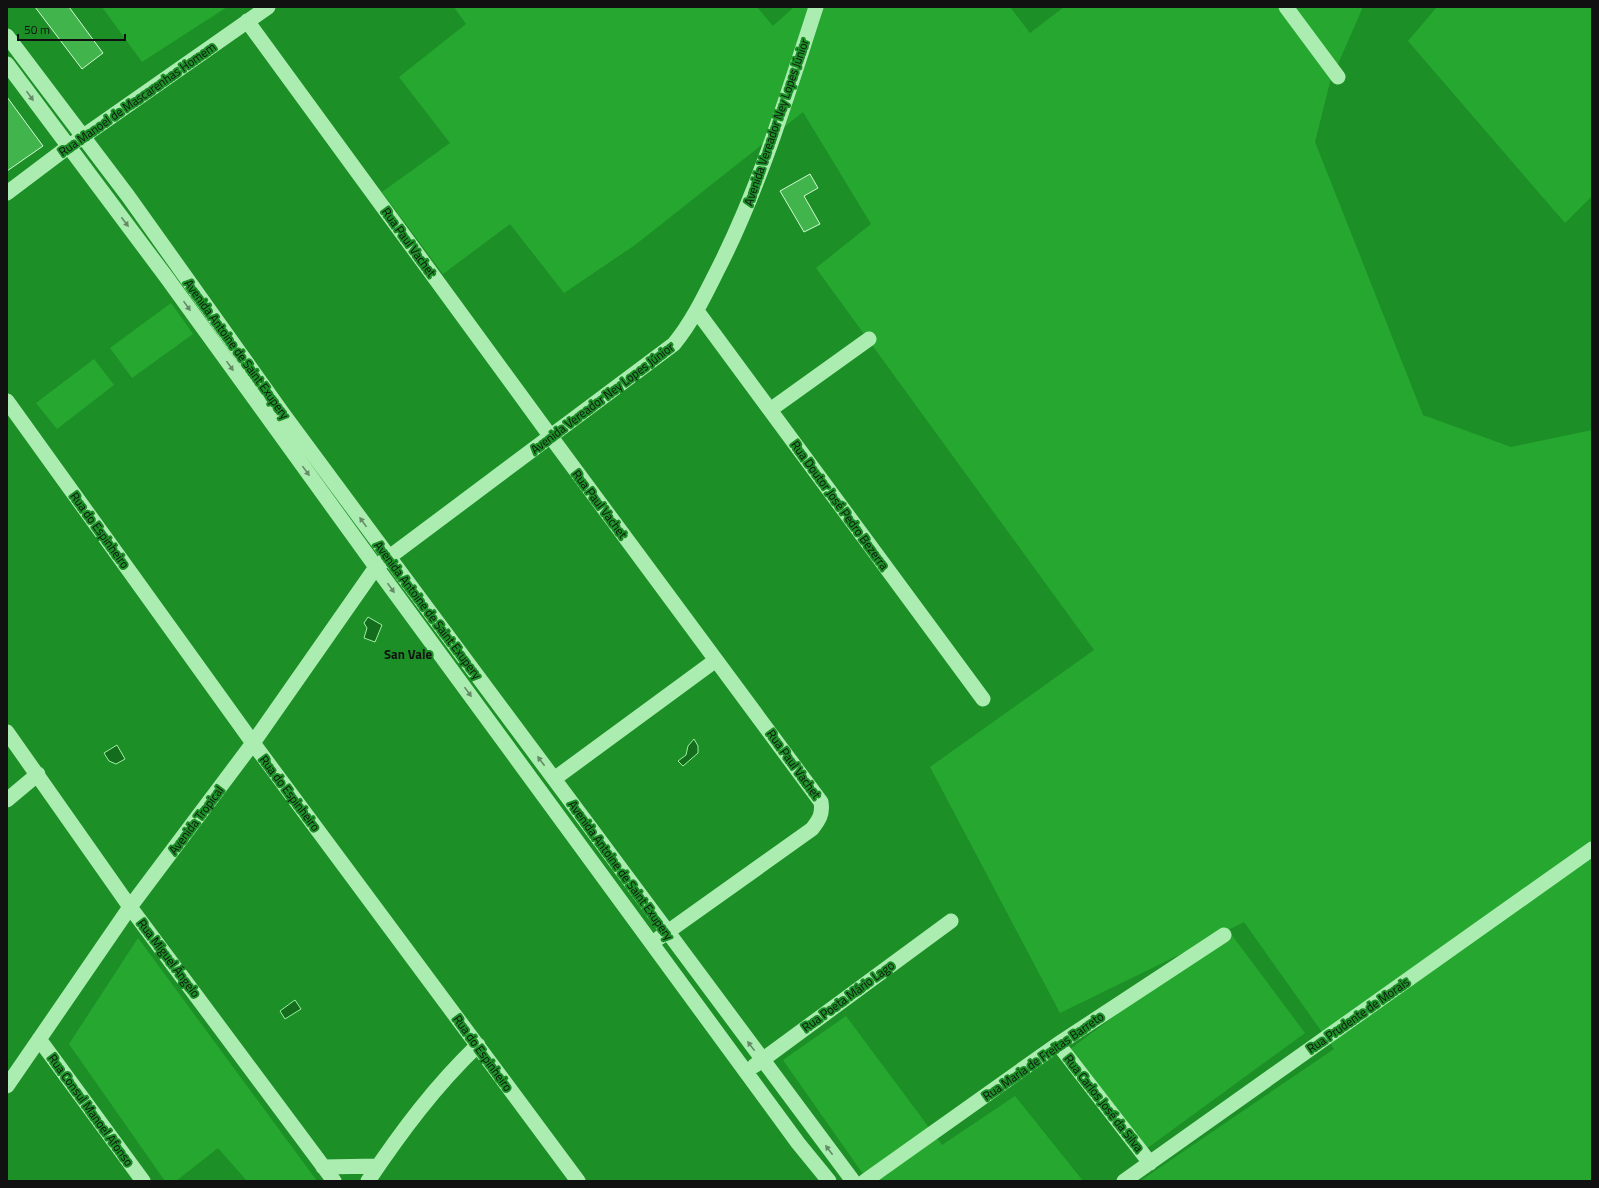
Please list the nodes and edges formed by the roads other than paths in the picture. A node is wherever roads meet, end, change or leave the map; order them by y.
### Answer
1 (268, 7) edge
2 (816, 7) edge
3 (1286, 7) edge
4 (247, 21) junction
5 (7, 36) edge
6 (7, 64) edge
7 (1338, 77) dead end
8 (83, 136) junction
9 (68, 147) junction
10 (7, 193) edge
11 (128, 196) junction
12 (114, 207) junction
13 (697, 311) junction
14 (220, 326) junction
15 (207, 335) junction
16 (869, 339) dead end
17 (7, 401) edge
18 (770, 410) junction
19 (284, 416) junction
20 (272, 424) junction
21 (551, 437) junction
22 (389, 557) junction
23 (376, 567) junction
24 (716, 660) junction
25 (983, 699) dead end
26 (7, 732) edge
27 (253, 743) junction
28 (38, 774) junction
29 (554, 779) junction
30 (7, 800) edge
31 (1592, 849) edge
32 (130, 907) junction
33 (950, 921) dead end
34 (667, 933) junction
35 (1224, 935) dead end
36 (652, 942) junction
37 (39, 1039) junction
38 (1058, 1044) junction
39 (478, 1045) junction
40 (762, 1060) junction
41 (746, 1071) junction
42 (7, 1086) edge
43 (1150, 1163) junction
44 (323, 1166) junction
45 (378, 1166) junction
46 (143, 1181) edge
47 (334, 1181) edge
48 (368, 1181) edge
49 (578, 1181) edge
50 (829, 1181) edge
51 (853, 1181) edge
52 (865, 1181) edge
53 (1124, 1181) edge

1 - 4 street, Rua Manoel de Mascarenhas Homem
2 - 13 street, Avenida Vereador Ney Lopes Júnior
3 - 7 street
4 - 8 street, Rua Manoel de Mascarenhas Homem
4 - 21 street, Rua Paul Vachet
5 - 8 street, Avenida Antoine de Saint Exupery
6 -> 9 street, Avenida Antoine de Saint Exupery
8 - 9 street, Rua Manoel de Mascarenhas Homem
8 - 11 street, Avenida Antoine de Saint Exupery
9 - 10 street, Rua Manoel de Mascarenhas Homem
9 - 12 street, Avenida Antoine de Saint Exupery
11 - 12 street
11 - 14 street, Avenida Antoine de Saint Exupery
12 -> 15 street, Avenida Antoine de Saint Exupery
13 - 18 street, Rua Doutor José Pedro Bezerra
13 - 21 street, Avenida Vereador Ney Lopes Júnior
14 - 15 street
14 - 19 street, Avenida Antoine de Saint Exupery
15 -> 20 street, Avenida Antoine de Saint Exupery
16 - 18 street
17 - 27 street, Rua do Espinheiro
18 - 25 street, Rua Doutor José Pedro Bezerra
19 - 20 street
22 -> 19 street, Avenida Antoine de Saint Exupery
20 -> 23 street, Avenida Antoine de Saint Exupery
21 - 22 street, Avenida Vereador Ney Lopes Júnior
21 - 24 street, Rua Paul Vachet
22 - 23 street, Avenida Tropical
29 -> 22 street, Avenida Antoine de Saint Exupery
23 - 27 street, Avenida Tropical
23 -> 36 street, Avenida Antoine de Saint Exupery
24 - 29 street
24 - 34 street, Rua Paul Vachet
26 - 28 street, Rua Miguel Ángelo
27 - 32 street, Avenida Tropical
27 - 39 street, Rua do Espinheiro
28 - 30 street
28 - 32 street, Rua Miguel Ángelo
29 - 34 street, Avenida Antoine de Saint Exupery
31 - 43 street, Rua Prudente de Morais
32 - 37 street, Avenida Tropical
32 - 44 street, Rua Miguel Ángelo
33 - 40 street, Rua Poeta Mário Lago
34 - 36 street, Rua Paul Vachet
40 -> 34 street, Avenida Antoine de Saint Exupery
35 - 38 street, Rua Maria de Freitas Barreto
36 - 41 street, Avenida Antoine de Saint Exupery
37 - 42 street, Avenida Tropical
37 - 46 street, Rua Consul Manoel Afonso
38 - 43 street, Rua Carlos José da Silva
38 - 52 street, Rua Maria de Freitas Barreto
39 - 45 street
39 - 49 street, Rua do Espinheiro
40 - 41 street, Rua Poeta Mário Lago
51 -> 40 street, Avenida Antoine de Saint Exupery
41 - 50 street, Avenida Antoine de Saint Exupery
43 - 53 street, Rua Prudente de Morais
44 - 45 street
44 - 47 street, Rua Miguel Ángelo
45 - 48 street

